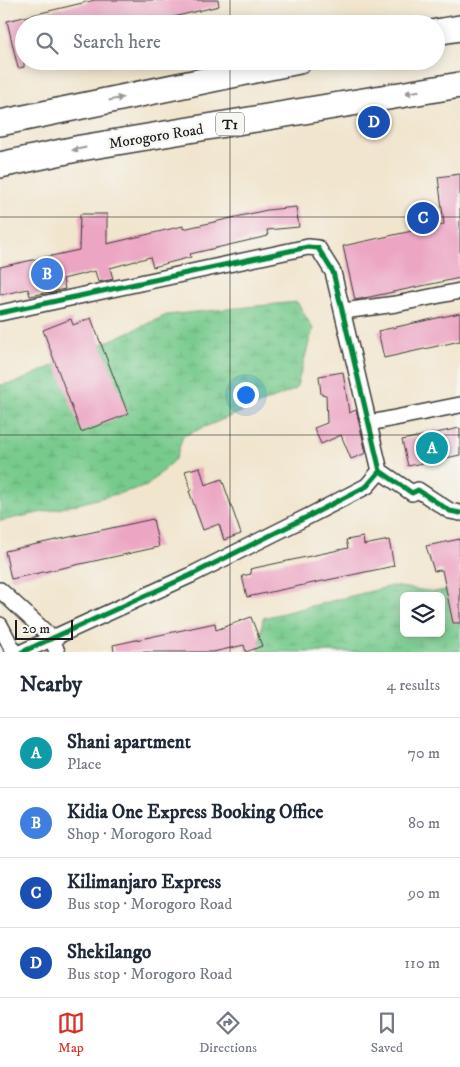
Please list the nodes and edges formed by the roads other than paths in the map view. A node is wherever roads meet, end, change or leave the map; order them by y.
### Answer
1 (460, 28) edge
2 (445, 30) edge
3 (255, 70) edge
4 (460, 85) edge
5 (0, 123) edge
6 (0, 164) edge
7 (460, 291) edge
8 (343, 310) junction
9 (0, 313) edge
10 (460, 405) edge
11 (370, 423) junction
12 (380, 471) junction
13 (460, 513) edge
14 (0, 590) edge
15 (0, 625) edge
16 (55, 645) edge
17 (14, 652) edge
18 (22, 652) edge

1 - 2 highway
5 -> 3 highway
4 -> 6 highway, Morogoro Road / T1
7 - 8 street
8 - 9 street
8 - 11 street
10 - 11 street
11 - 12 street
12 - 13 street
12 - 16 street
14 - 16 street
15 - 17 street
16 - 18 street

